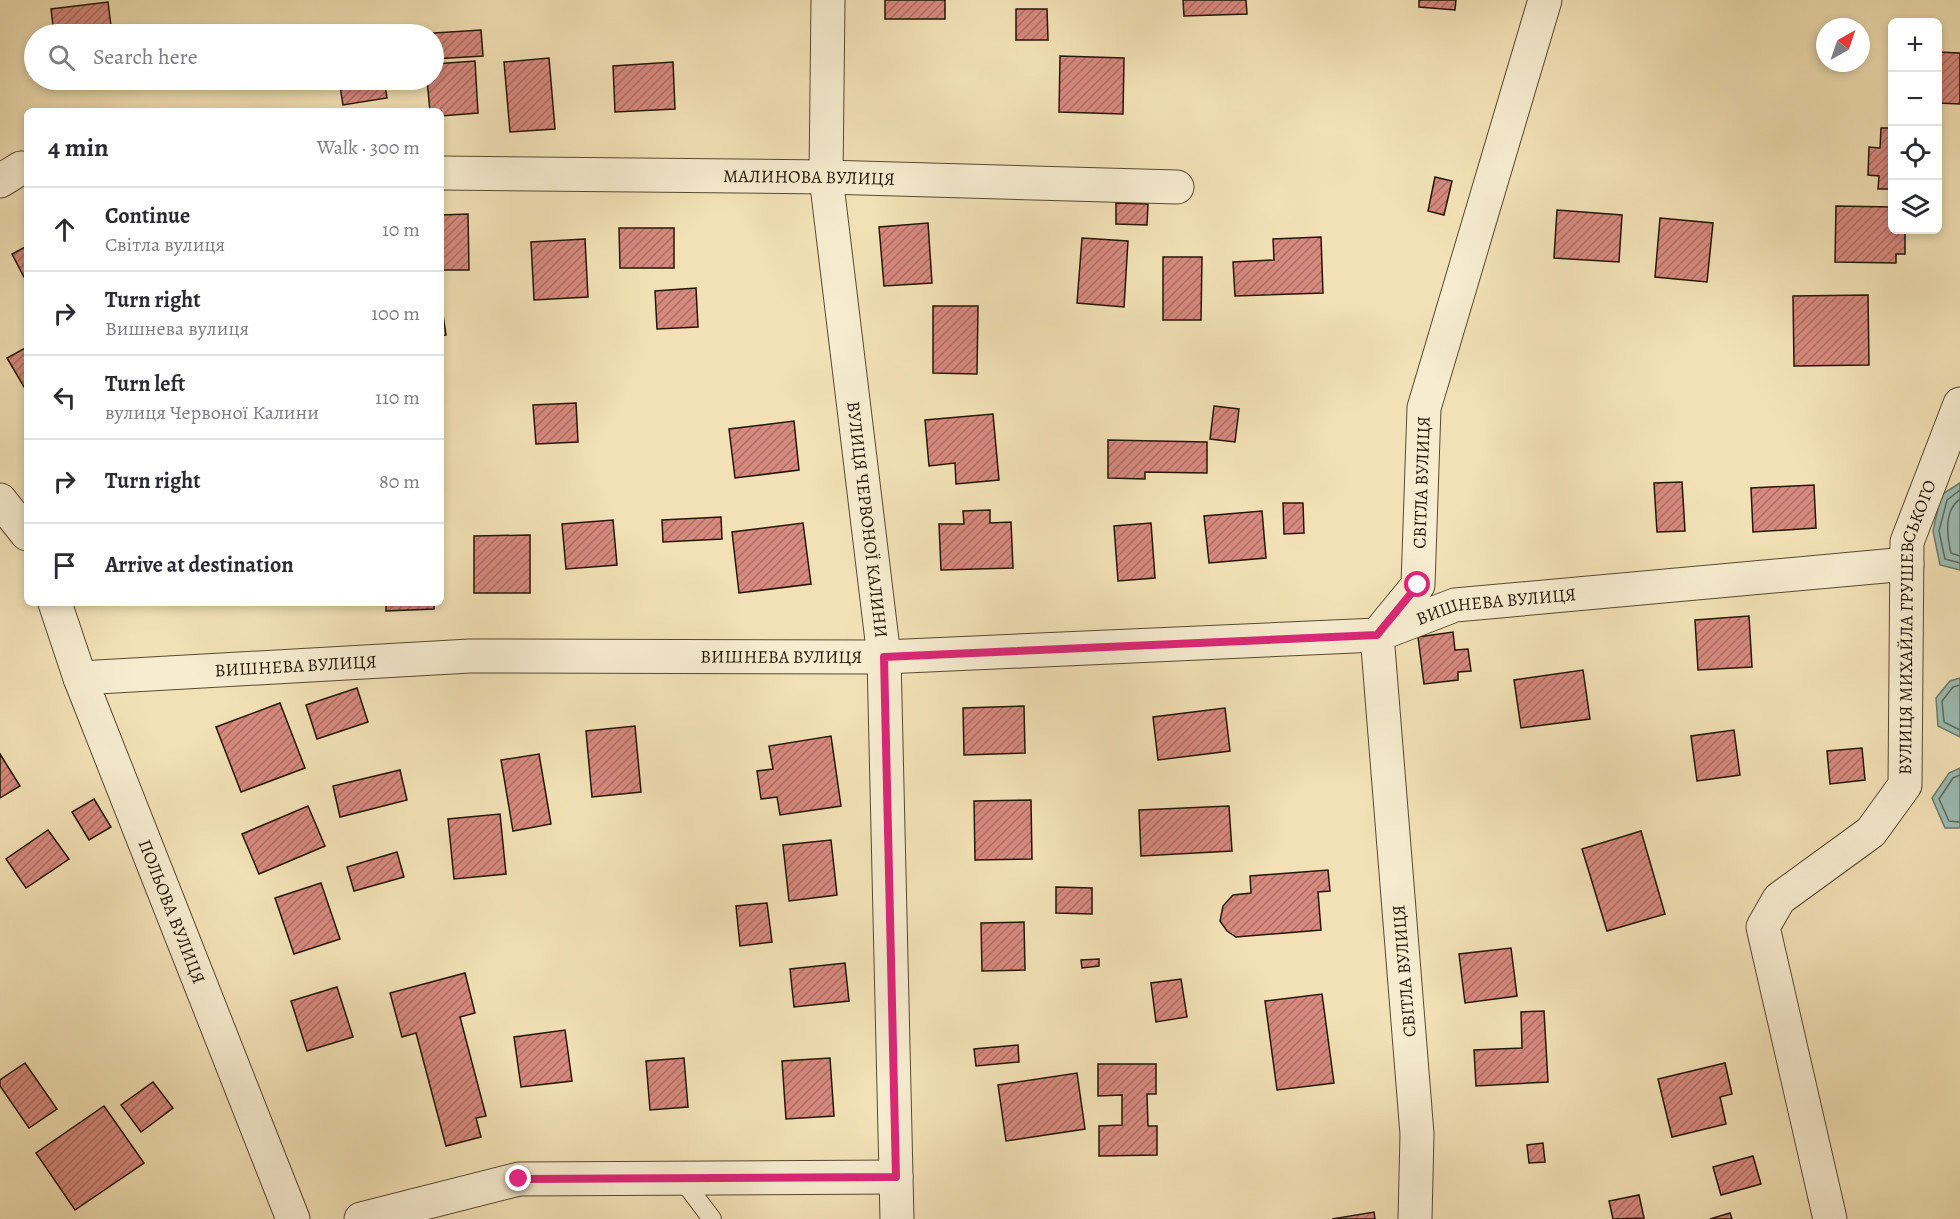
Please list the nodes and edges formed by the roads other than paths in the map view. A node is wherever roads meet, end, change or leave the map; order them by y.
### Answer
1 (828, 0) edge
2 (1545, 0) edge
3 (24, 168) edge
4 (444, 173) edge
5 (826, 177) junction
6 (0, 181) edge
7 (1177, 187) dead end
8 (1960, 404) edge
9 (0, 500) edge
10 (24, 530) edge
11 (1906, 564) junction
12 (56, 606) edge
13 (1377, 635) junction
14 (884, 657) junction
15 (80, 678) junction
16 (896, 1177) junction
17 (681, 1178) junction
18 (293, 1219) edge
19 (361, 1219) edge
20 (712, 1219) edge
21 (897, 1219) edge
22 (1415, 1219) edge
23 (1830, 1219) edge

1 - 5 street, ВУЛИЦЯ ЧЕРВОНОЇ КАЛИНИ
2 - 13 street, СВІТЛА ВУЛИЦЯ
3 - 6 street
4 - 5 street, МАЛИНОВА ВУЛИЦЯ
5 - 7 street, МАЛИНОВА ВУЛИЦЯ
5 - 14 street, ВУЛИЦЯ ЧЕРВОНОЇ КАЛИНИ
8 - 11 street, ВУЛИЦЯ МИХАЙЛА ГРУШЕВСЬКОГО
9 - 10 street
11 - 13 street, ВИШНЕВА ВУЛИЦЯ
11 - 23 street, ВУЛИЦЯ МИХАЙЛА ГРУШЕВСЬКОГО
12 - 15 street, ПОЛЬОВА ВУЛИЦЯ
13 - 14 street, ВИШНЕВА ВУЛИЦЯ
13 - 22 street, СВІТЛА ВУЛИЦЯ
14 - 15 street, ВИШНЕВА ВУЛИЦЯ
14 - 16 street, ВУЛИЦЯ ЧЕРВОНОЇ КАЛИНИ
15 - 18 street, ПОЛЬОВА ВУЛИЦЯ
16 - 17 street
16 - 21 street, ВУЛИЦЯ ЧЕРВОНОЇ КАЛИНИ
17 - 19 street
17 - 20 lane

